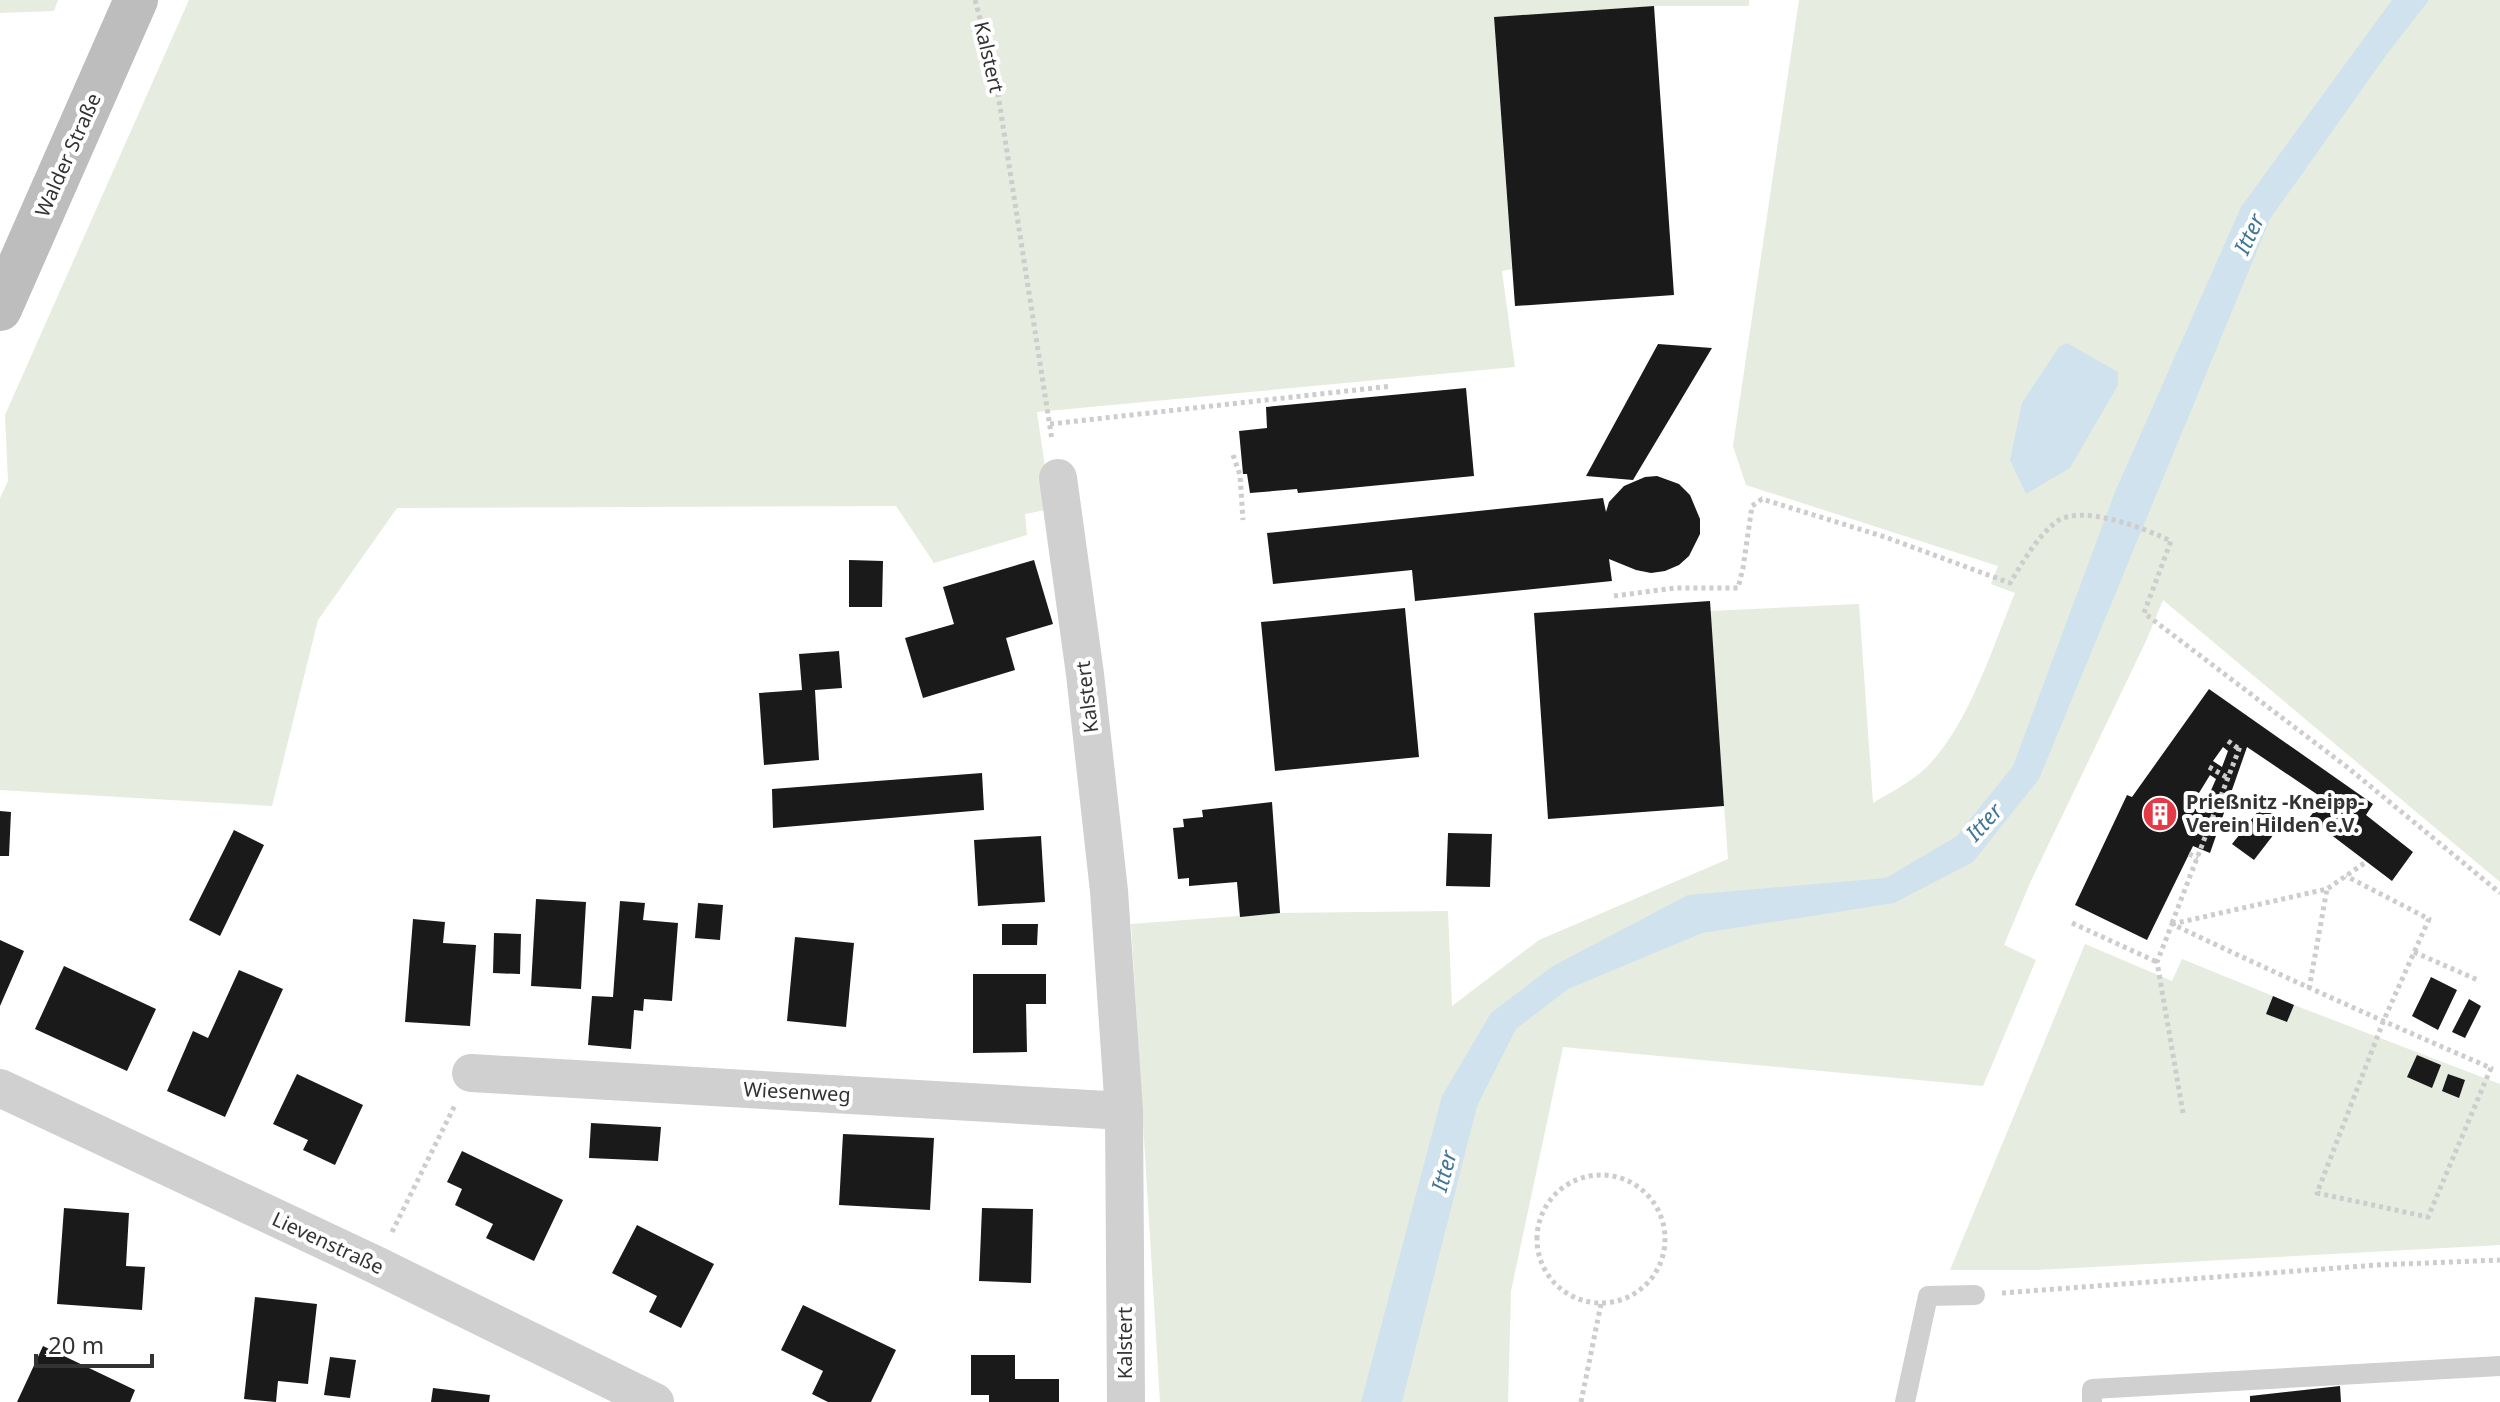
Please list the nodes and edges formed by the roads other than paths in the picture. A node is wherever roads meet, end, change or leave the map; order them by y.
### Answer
1 (136, 0) edge
2 (0, 309) edge
3 (1058, 478) road end
4 (471, 1073) road end
5 (0, 1088) edge
6 (1124, 1111) junction
7 (1975, 1295) road end
8 (2500, 1366) edge
9 (655, 1402) edge
10 (1126, 1402) edge
11 (1905, 1402) edge
12 (2092, 1402) edge

1 - 2 main road, Walder Straße
3 - 6 street, Kalstert
4 - 6 street, Wiesenweg
5 - 9 street, Lievenstraße
6 - 10 street, Kalstert
7 - 11 lane
8 - 12 lane

